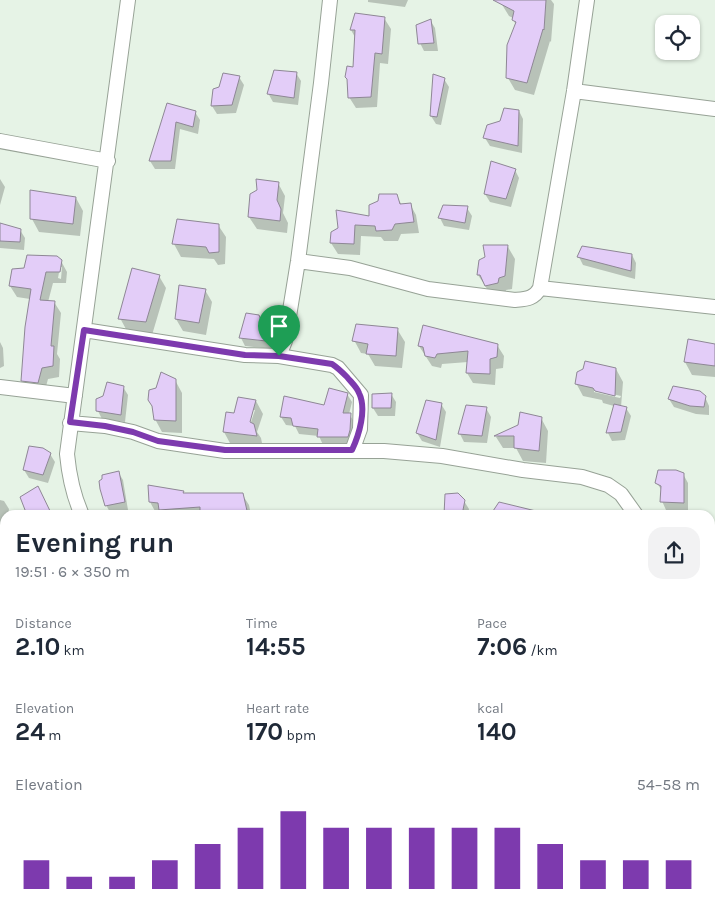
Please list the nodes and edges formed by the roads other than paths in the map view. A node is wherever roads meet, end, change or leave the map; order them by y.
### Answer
1 (128, 0) edge
2 (330, 0) edge
3 (587, 0) edge
4 (574, 91) junction
5 (715, 109) edge
6 (0, 142) edge
7 (108, 161) junction
8 (298, 261) junction
9 (540, 288) junction
10 (715, 306) edge
11 (84, 330) junction
12 (279, 356) junction
13 (0, 387) edge
14 (74, 396) junction
15 (70, 422) junction
16 (352, 450) junction
17 (80, 510) edge
18 (632, 510) edge

1 - 7 street
2 - 8 street
3 - 4 street
4 - 5 street
4 - 9 street
6 - 7 street
7 - 11 street
8 - 9 street
8 - 12 street
9 - 10 street
11 - 12 street
11 - 14 street
12 - 16 street
13 - 14 street
14 - 15 street
15 - 16 street
15 - 17 street
16 - 18 street

